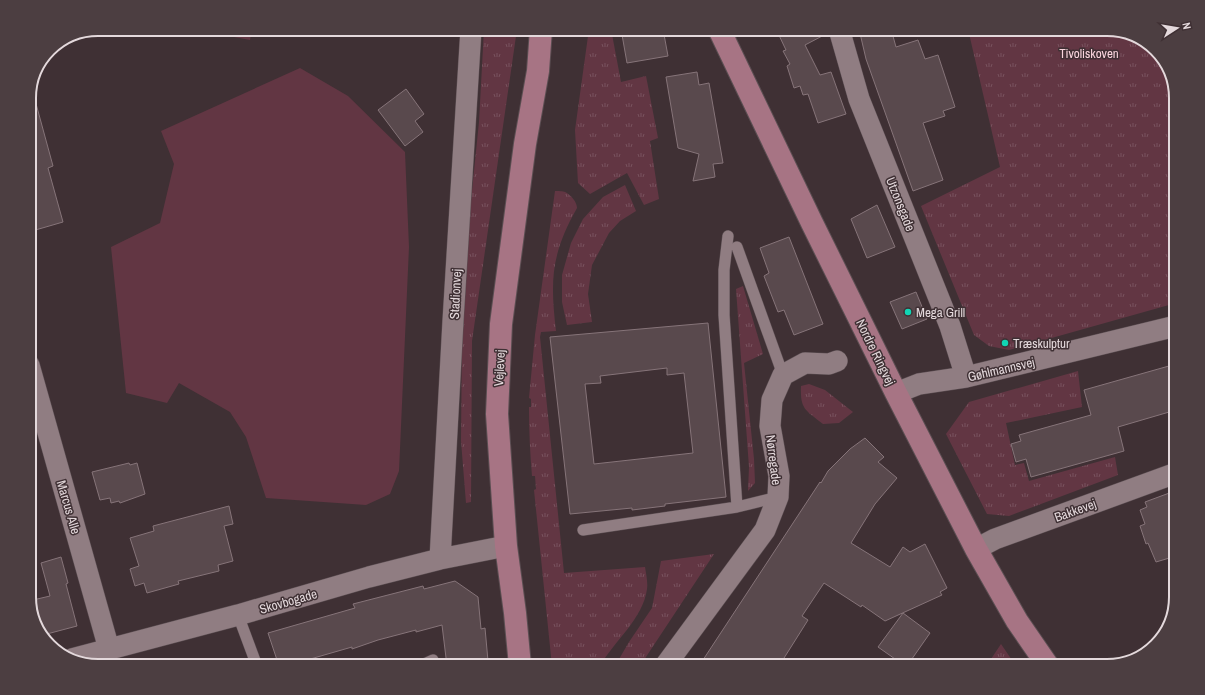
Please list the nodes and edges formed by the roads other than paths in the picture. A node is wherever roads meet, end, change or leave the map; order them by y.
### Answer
1 (471, 36) edge
2 (540, 36) edge
3 (548, 36) edge
4 (722, 36) edge
5 (841, 36) edge
6 (538, 71) junction
7 (728, 236) dead end
8 (737, 247) dead end
9 (1169, 328) edge
10 (837, 361) dead end
11 (783, 375) junction
12 (966, 377) junction
13 (36, 390) edge
14 (896, 393) junction
15 (1169, 475) edge
16 (778, 497) junction
17 (737, 506) junction
18 (583, 530) dead end
19 (506, 546) junction
20 (976, 549) junction
21 (440, 559) junction
22 (238, 615) junction
23 (109, 649) junction
24 (84, 657) edge
25 (254, 659) edge
26 (519, 659) edge
27 (670, 659) edge
28 (1043, 659) edge

1 - 21 street, Stadionvej
2 - 6 main road, Vejlevej
3 - 6 main road, Vejlevej
4 - 14 main road, Nordre Ringvej
5 - 12 street, Utzonsgade
6 - 19 main road, Vejlevej
7 - 17 lane
8 - 11 lane
9 - 12 street, Gøhlmannsvej
10 - 11 street
11 - 16 street, Nørregade
12 - 14 street, Gøhlmannsvej
13 - 23 street, Marcus Alle
14 - 20 main road, Nordre Ringvej
15 - 20 street, Bakkevej
16 - 17 lane
16 - 27 street, Nørregade
17 - 18 lane
19 - 21 street, Skovbogade
19 - 26 main road, Vejlevej
20 - 28 main road, Nordre Ringvej
21 - 22 street, Skovbogade
22 - 23 street, Skovbogade
22 - 25 lane
23 - 24 street, Skovbogade

